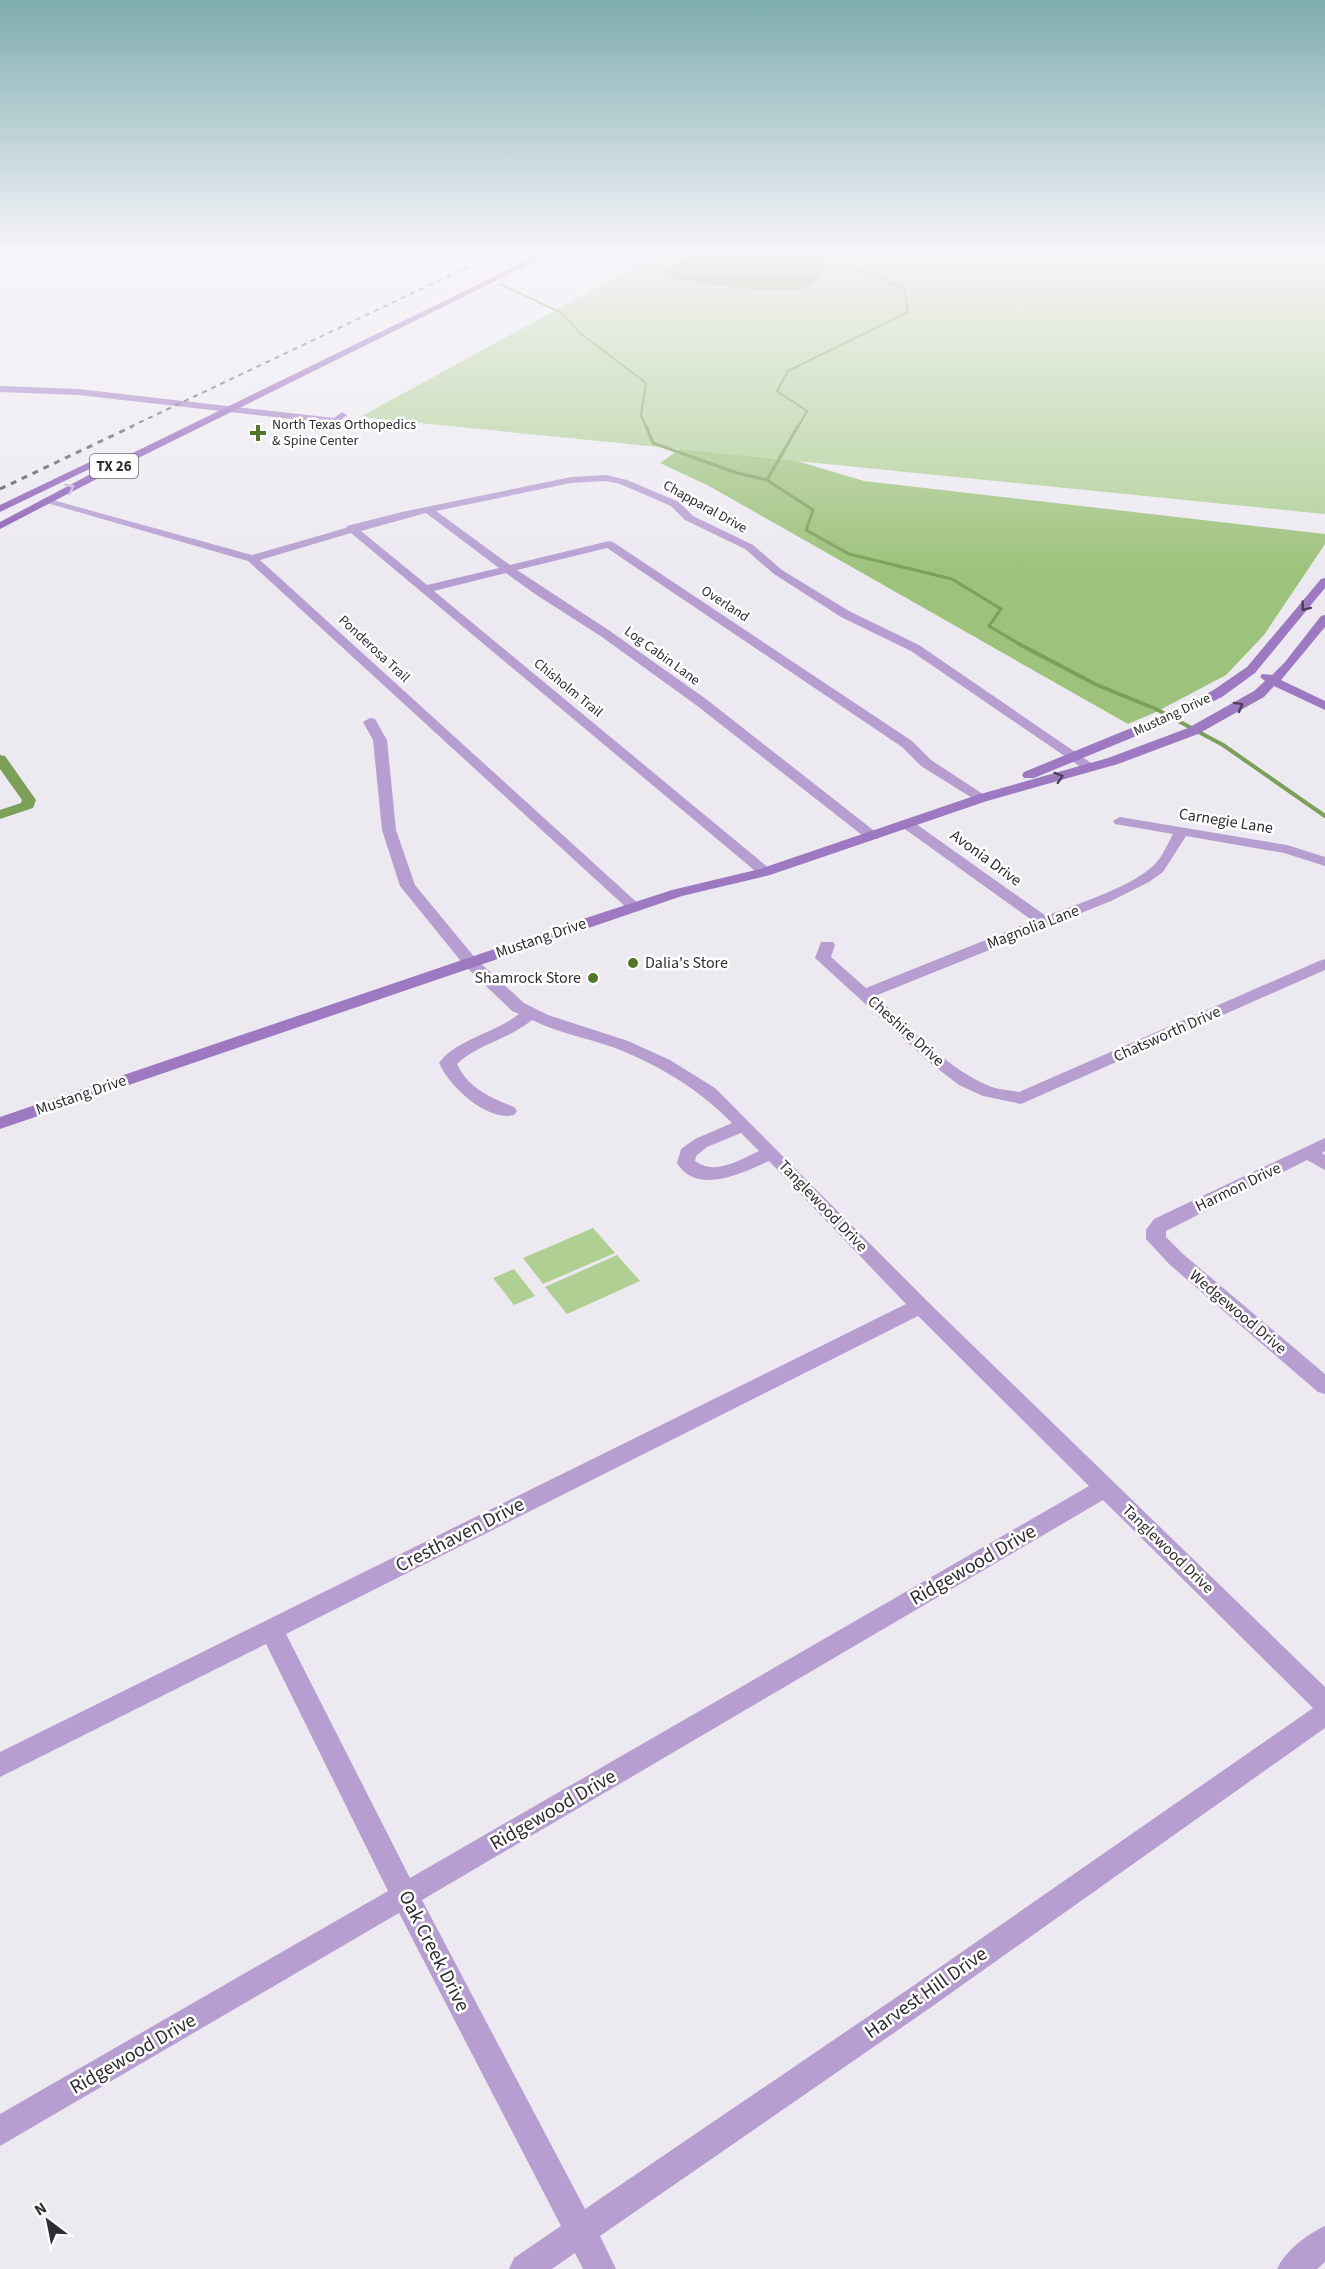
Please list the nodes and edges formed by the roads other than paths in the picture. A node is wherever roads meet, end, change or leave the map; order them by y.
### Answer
1 (332, 360) edge
2 (0, 387) edge
3 (55, 387) junction
4 (223, 400) junction
5 (242, 404) junction
6 (209, 407) junction
7 (230, 410) junction
8 (192, 415) dead end
9 (109, 455) dead end
10 (45, 501) junction
11 (0, 509) edge
12 (428, 510) junction
13 (0, 526) edge
14 (351, 528) junction
15 (252, 559) junction
16 (508, 570) junction
17 (1325, 581) edge
18 (423, 590) junction
19 (1325, 619) edge
20 (1251, 670) junction
21 (1275, 680) junction
22 (1325, 706) edge
23 (370, 722) dead end
24 (1074, 757) junction
25 (1090, 767) junction
26 (982, 798) junction
27 (1120, 821) dead end
28 (907, 824) junction
29 (1181, 833) junction
30 (872, 836) junction
31 (1325, 862) edge
32 (765, 872) junction
33 (634, 907) junction
34 (1044, 922) junction
35 (827, 945) dead end
36 (470, 962) junction
37 (1325, 964) edge
38 (865, 994) junction
39 (530, 1013) junction
40 (1008, 1097) joint
41 (508, 1111) dead end
42 (0, 1123) edge
43 (744, 1125) junction
44 (1317, 1148) edge
45 (771, 1153) junction
46 (1325, 1164) edge
47 (1156, 1234) joint
48 (920, 1306) junction
49 (1325, 1386) edge
50 (1105, 1488) junction
51 (272, 1631) junction
52 (1325, 1703) edge
53 (1325, 1714) edge
54 (0, 1765) edge
55 (405, 1896) junction
56 (0, 2131) edge
57 (580, 2231) junction
58 (1325, 2242) edge
59 (525, 2269) edge
60 (600, 2269) edge
61 (1293, 2269) edge

1 - 5 main road, TX 26
2 - 3 main road
3 - 4 main road
3 - 6 main road
4 - 5 main road
4 - 6 main road
5 - 7 main road, TX 26
5 - 7 main road
6 - 7 main road
6 - 8 main road
10 -> 7 main road, TX 26
9 - 11 main road, TX 26
10 - 13 main road, TX 26
10 - 15 street, Ponderosa Trail
12 - 14 street, Chapparal Drive
12 - 16 street, Log Cabin Lane
12 - 24 street, Chapparal Drive
14 - 15 street, Chapparal Drive
14 - 18 street, Chisholm Trail
15 - 33 street, Ponderosa Trail
16 - 18 street, Overland
16 - 26 street, Overland
16 - 30 street, Log Cabin Lane
17 -> 20 main road, Mustang Drive
18 - 32 street, Chisholm Trail
19 - 21 main road, Mustang Drive
20 - 21 main road
20 - 24 main road, Mustang Drive
21 - 22 main road
25 -> 21 main road, Mustang Drive
23 - 36 street, Tanglewood Drive
24 - 25 street, Chapparal Drive
24 - 26 main road, Mustang Drive
26 -> 25 main road, Mustang Drive
26 - 28 main road, Mustang Drive
27 - 29 street, Carnegie Lane
28 - 30 main road, Mustang Drive
28 - 34 street, Avonia Drive
29 - 31 street, Carnegie Lane
29 - 34 street, Magnolia Lane
30 - 32 main road, Mustang Drive
32 - 33 main road, Mustang Drive
33 - 36 main road, Mustang Drive
34 - 38 street, Magnolia Lane
35 - 38 street, Cheshire Drive
36 - 39 street, Tanglewood Drive
36 - 42 main road, Mustang Drive
37 - 40 street, Chatsworth Drive
38 - 40 street, Cheshire Drive
39 - 41 street
39 - 43 street, Tanglewood Drive
43 - 45 street, Tanglewood Drive
43 - 45 street
44 - 46 street
44 - 47 street, Harmon Drive
45 - 48 street, Tanglewood Drive
47 - 49 street, Wedgewood Drive
48 - 50 street, Tanglewood Drive
48 - 51 street, Cresthaven Drive
50 - 52 street, Tanglewood Drive
50 - 55 street, Ridgewood Drive
51 - 54 street, Cresthaven Drive
51 - 55 street, Oak Creek Drive
53 - 57 street, Harvest Hill Drive
55 - 56 street, Ridgewood Drive
55 - 57 street, Oak Creek Drive
57 - 59 street, Harvest Hill Drive
57 - 60 street, Oak Creek Drive
58 - 61 street

